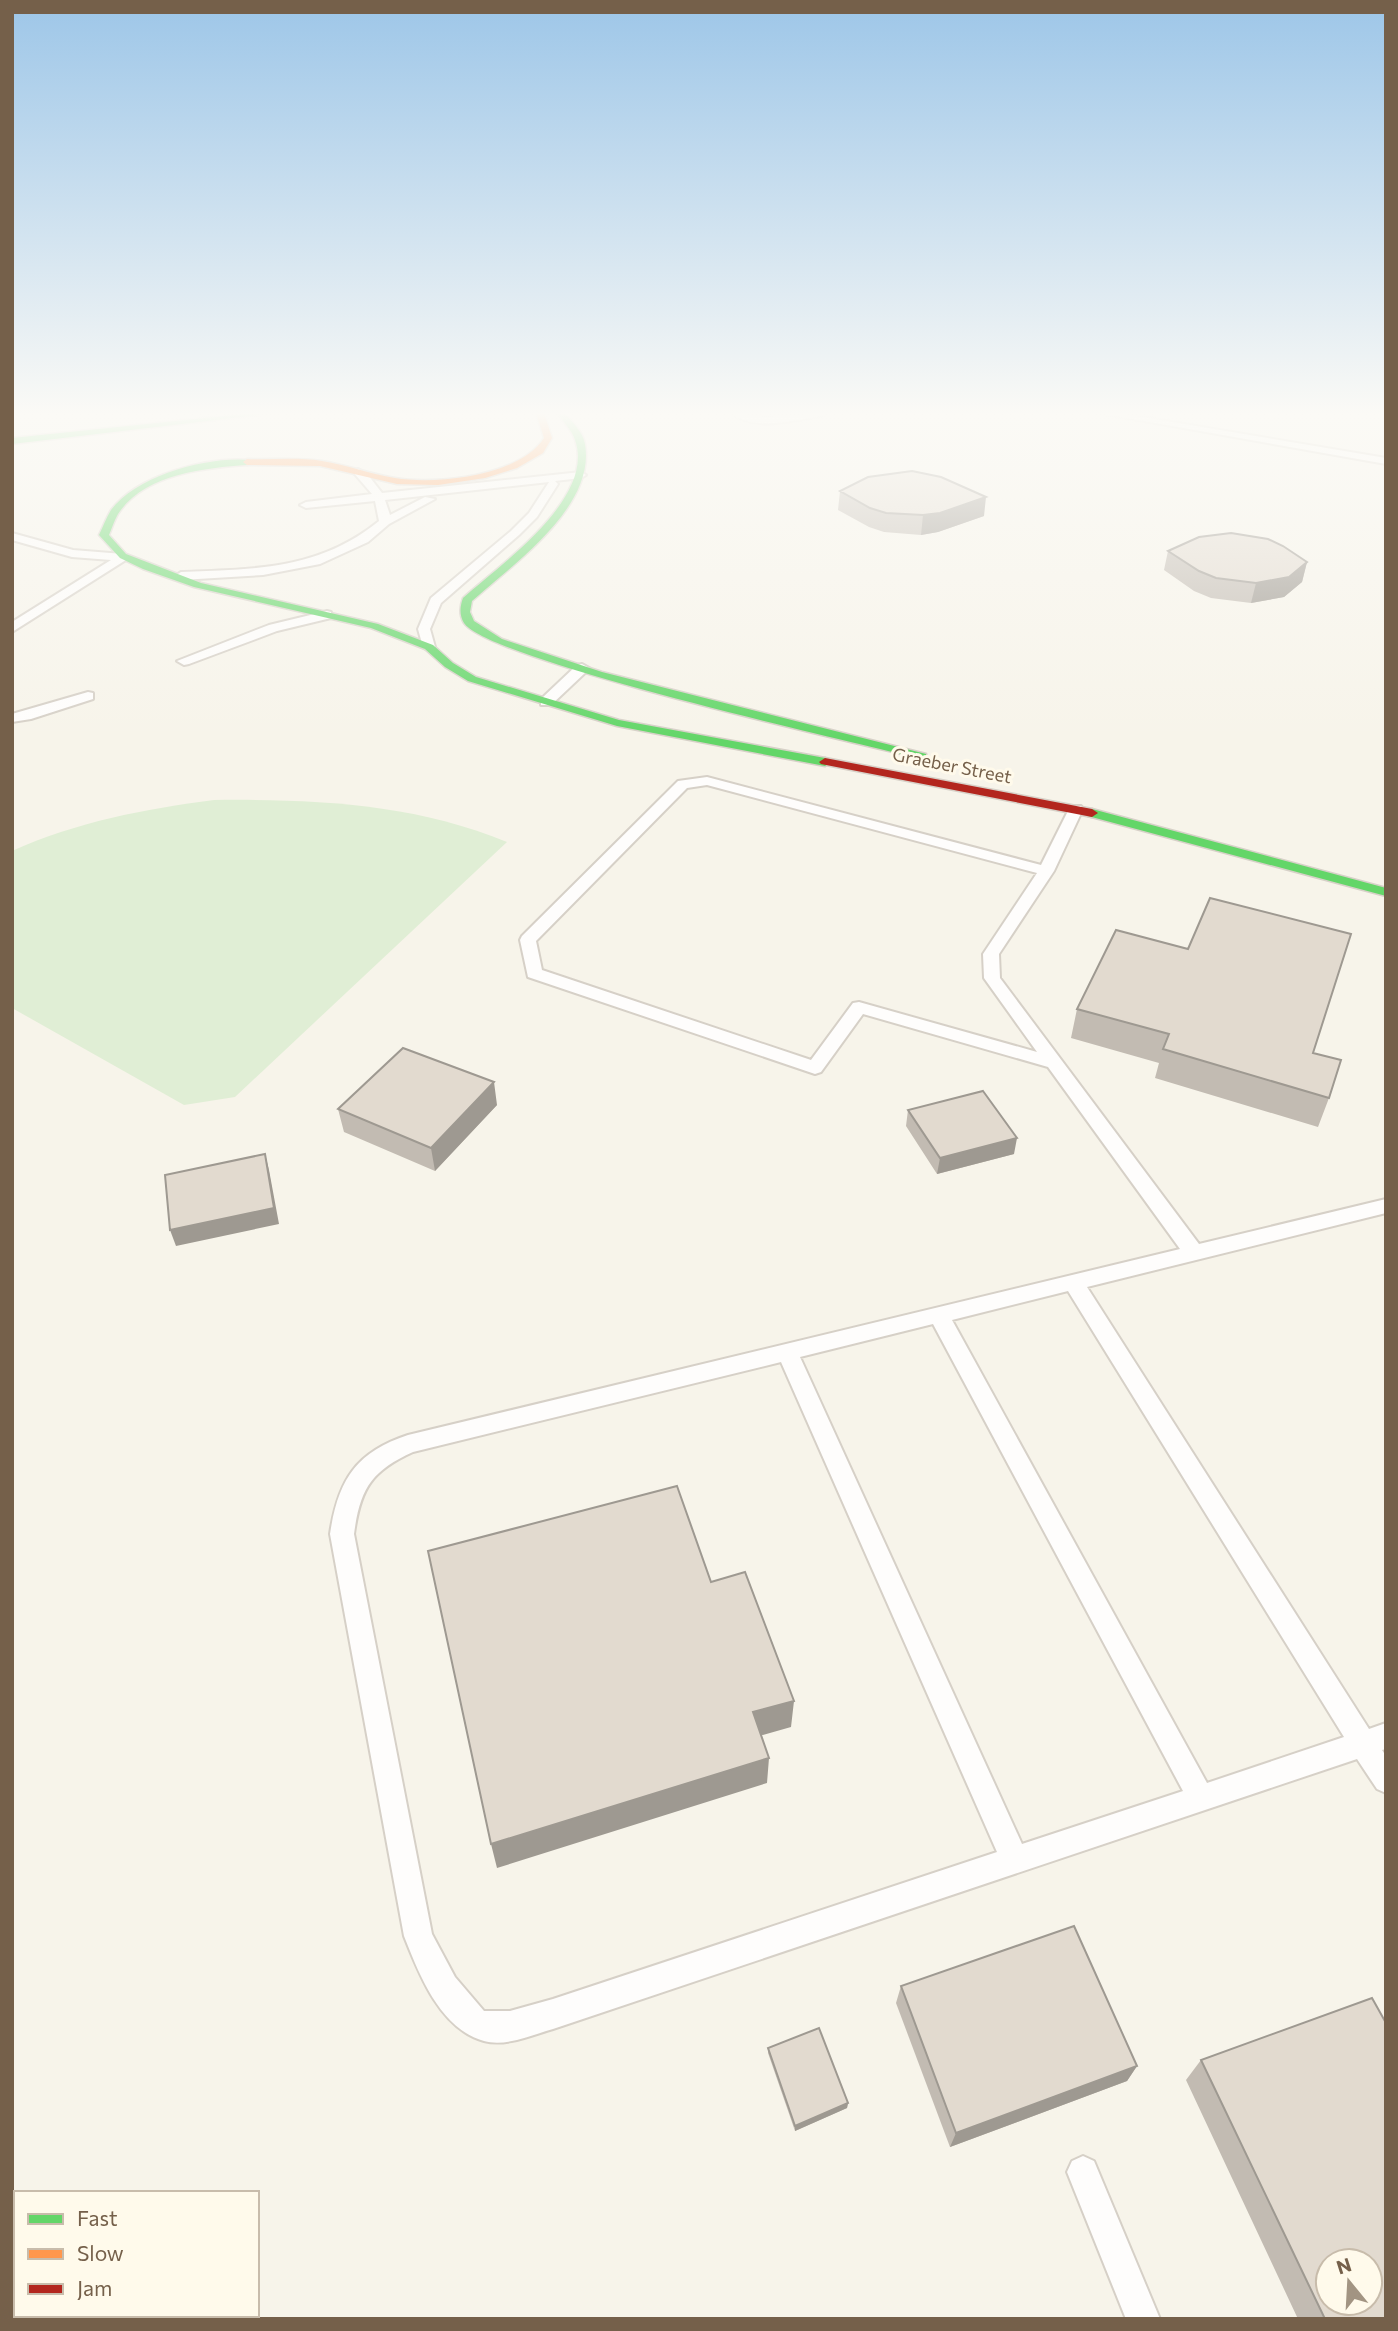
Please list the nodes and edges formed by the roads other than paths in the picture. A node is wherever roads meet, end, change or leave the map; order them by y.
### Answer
1 (107, 522) edge
2 (386, 522) edge
3 (526, 522) edge
4 (552, 522) edge
5 (12, 536) edge
6 (123, 558) junction
7 (181, 576) junction
8 (327, 615) junction
9 (12, 628) edge
10 (429, 647) junction
11 (184, 661) dead end
12 (582, 668) junction
13 (88, 696) dead end
14 (546, 702) junction
15 (12, 718) edge
16 (942, 761) dead end
17 (1046, 787) dead end
18 (1076, 809) junction
19 (1215, 829) dead end
20 (1046, 871) junction
21 (1386, 892) edge
22 (1054, 1063) junction
23 (1386, 1206) edge
24 (1194, 1253) junction
25 (1073, 1282) junction
26 (939, 1315) junction
27 (787, 1352) junction
28 (1374, 1740) edge
29 (1386, 1780) edge
30 (1201, 1798) junction
31 (1015, 1860) junction
32 (1083, 2172) dead end
33 (1143, 2319) edge

1 - 6 street
2 - 7 lane
3 - 10 lane
4 - 12 street, Graeber Street
5 - 6 lane
6 - 7 street, Graeber Street
6 - 9 lane
7 - 8 street, Graeber Street
8 - 10 street, Graeber Street
8 - 11 lane
10 - 14 street, Graeber Street
12 - 14 lane
12 - 16 street, Graeber Street
13 - 15 lane
14 - 18 street, Graeber Street
17 - 19 street
18 - 20 lane
18 - 21 street, Graeber Street
20 - 22 lane
20 - 22 lane
22 - 24 lane
23 - 24 lane
24 - 25 lane
25 - 26 lane
25 - 28 lane
26 - 27 lane
26 - 30 lane
27 - 31 lane
27 - 31 lane
28 - 29 lane
28 - 30 lane
30 - 31 lane
32 - 33 lane

